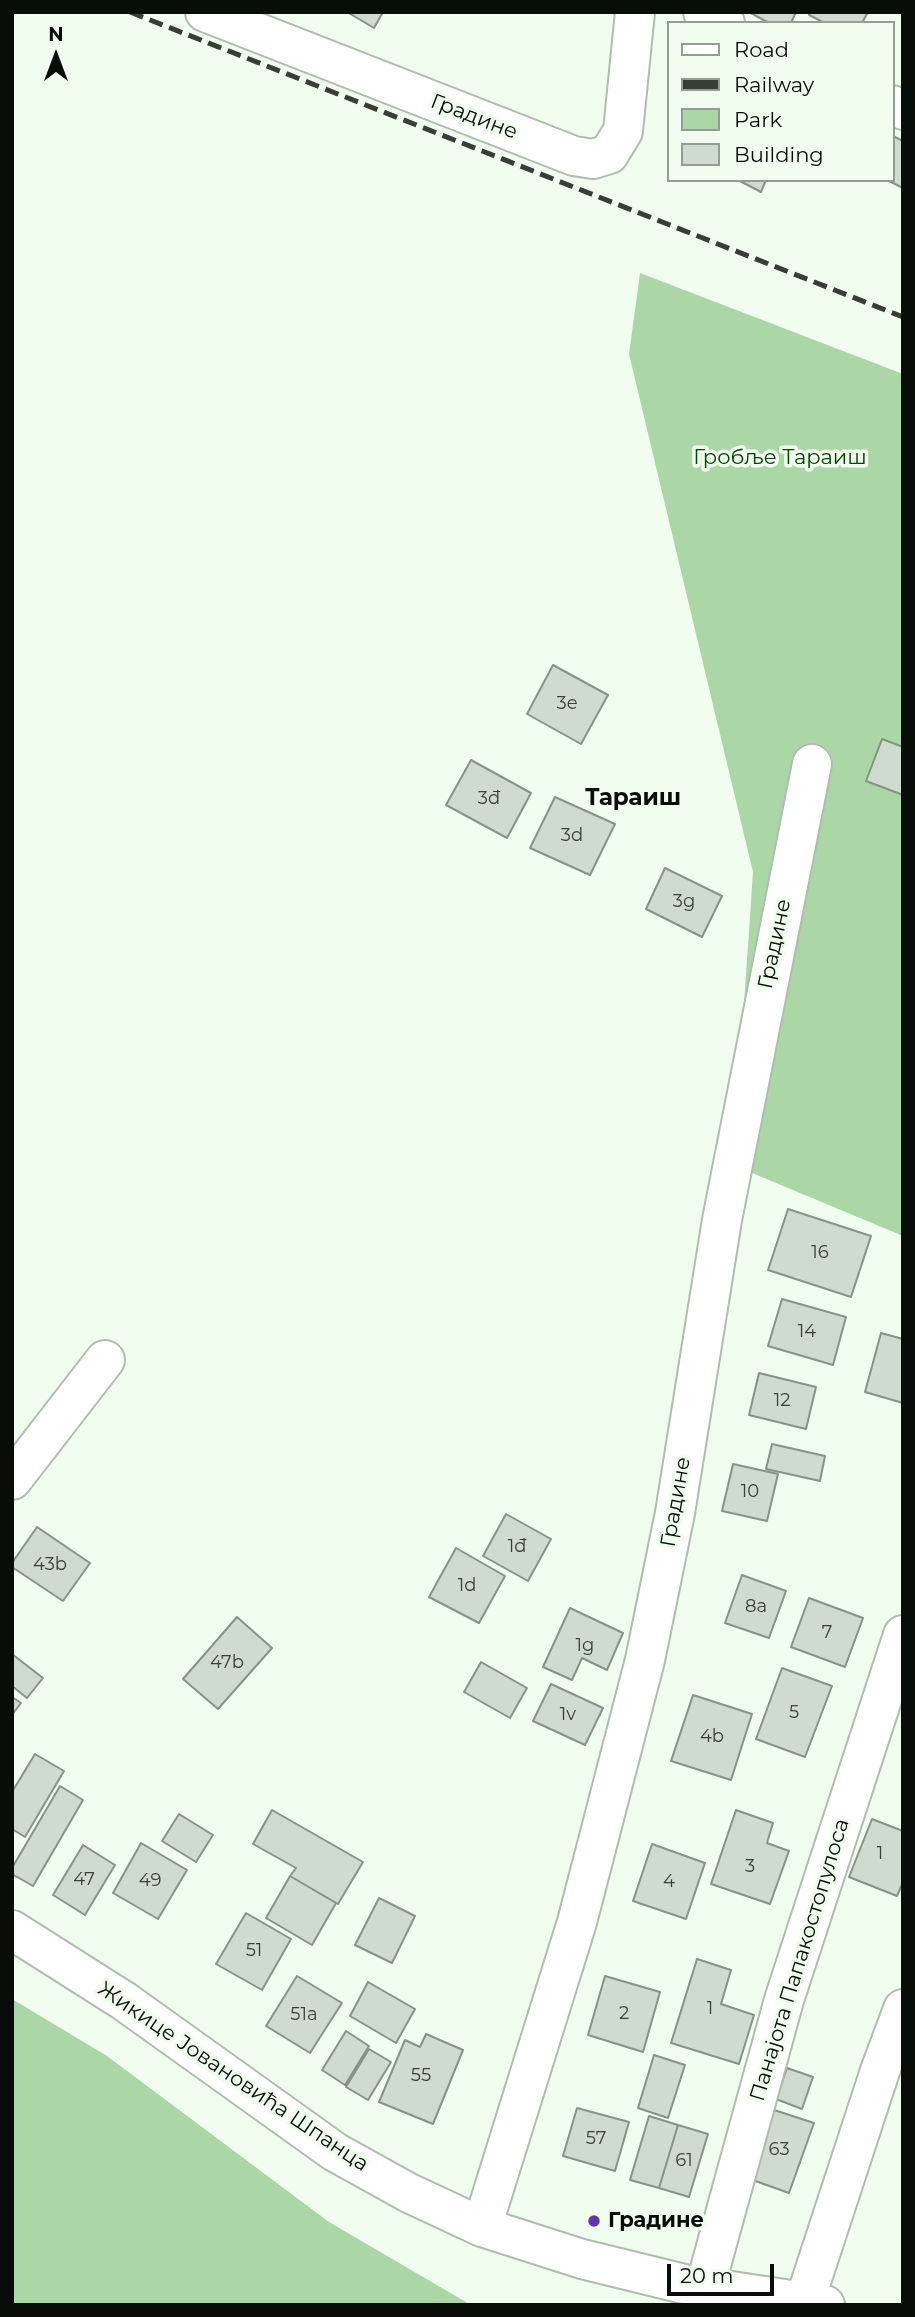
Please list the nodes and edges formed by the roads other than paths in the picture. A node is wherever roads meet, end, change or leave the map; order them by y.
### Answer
1 (205, 12) edge
2 (635, 12) edge
3 (703, 12) edge
4 (721, 21) edge
5 (812, 764) dead end
6 (105, 1360) dead end
7 (12, 1480) edge
8 (903, 1635) edge
9 (12, 1930) edge
10 (903, 2009) edge
11 (482, 2227) junction
12 (689, 2292) edge
13 (815, 2303) edge

1 - 2 street, Градине
3 - 4 street
5 - 11 street, Градине
6 - 7 street
8 - 12 street, Панајота Папакостопулоса
9 - 11 street, Жикице Јовановића Шпанца
10 - 13 street
11 - 12 street, Жикице Јовановића Шпанца
12 - 13 street, Жикице Јовановића Шпанца

